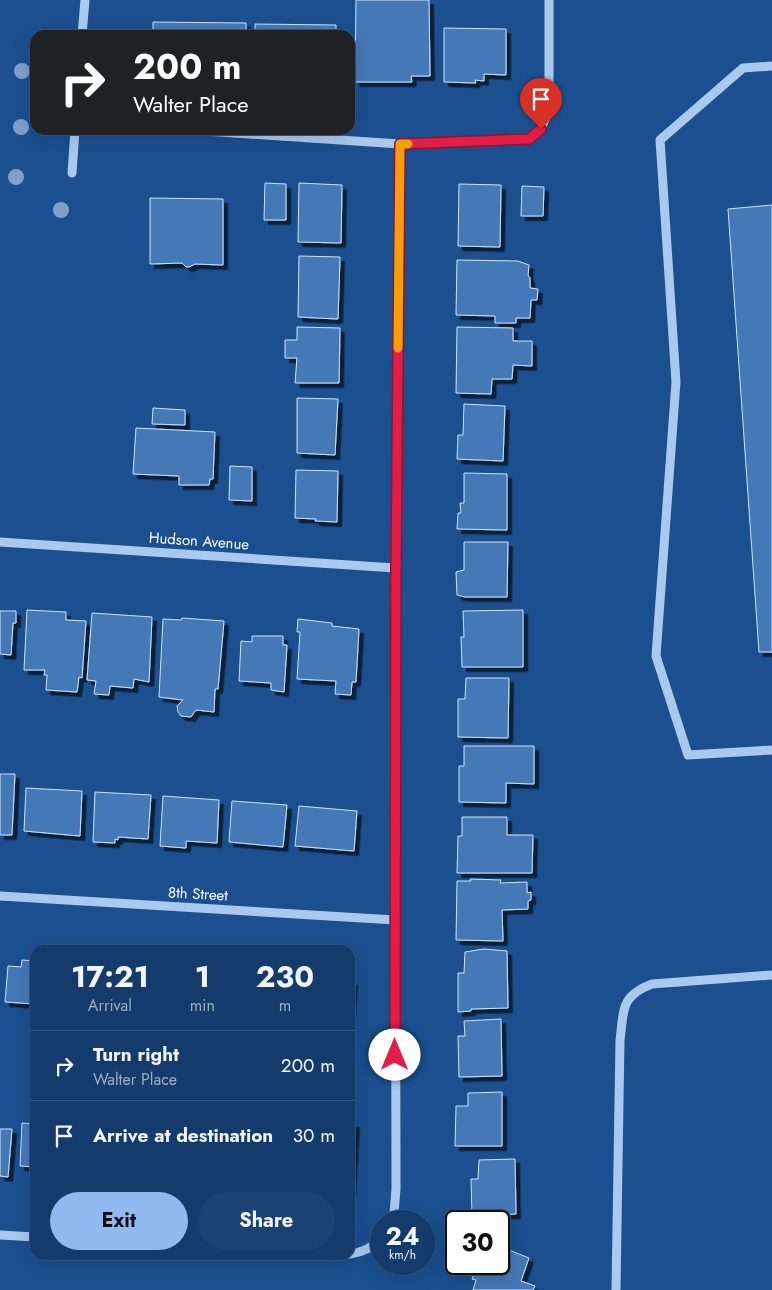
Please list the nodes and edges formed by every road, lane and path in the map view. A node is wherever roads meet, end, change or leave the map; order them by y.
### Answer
1 (84, 0) edge
2 (549, 0) edge
3 (82, 30) edge
4 (772, 66) edge
5 (75, 135) edge
6 (265, 135) edge
7 (400, 144) junction
8 (72, 173) dead end
9 (0, 542) edge
10 (396, 568) junction
11 (772, 750) edge
12 (0, 896) edge
13 (395, 920) junction
14 (772, 975) edge
15 (394, 1210) edge
16 (0, 1235) edge
17 (30, 1237) edge
18 (370, 1247) edge
19 (355, 1254) edge
20 (616, 1290) edge

1 - 3 street
2 - 7 street
4 - 11 street
5 - 8 street
6 - 7 street
7 - 10 street
9 - 10 street, Hudson Avenue
10 - 13 street
12 - 13 street, 8th Street
13 - 15 street
14 - 20 street
16 - 17 street
18 - 19 street

